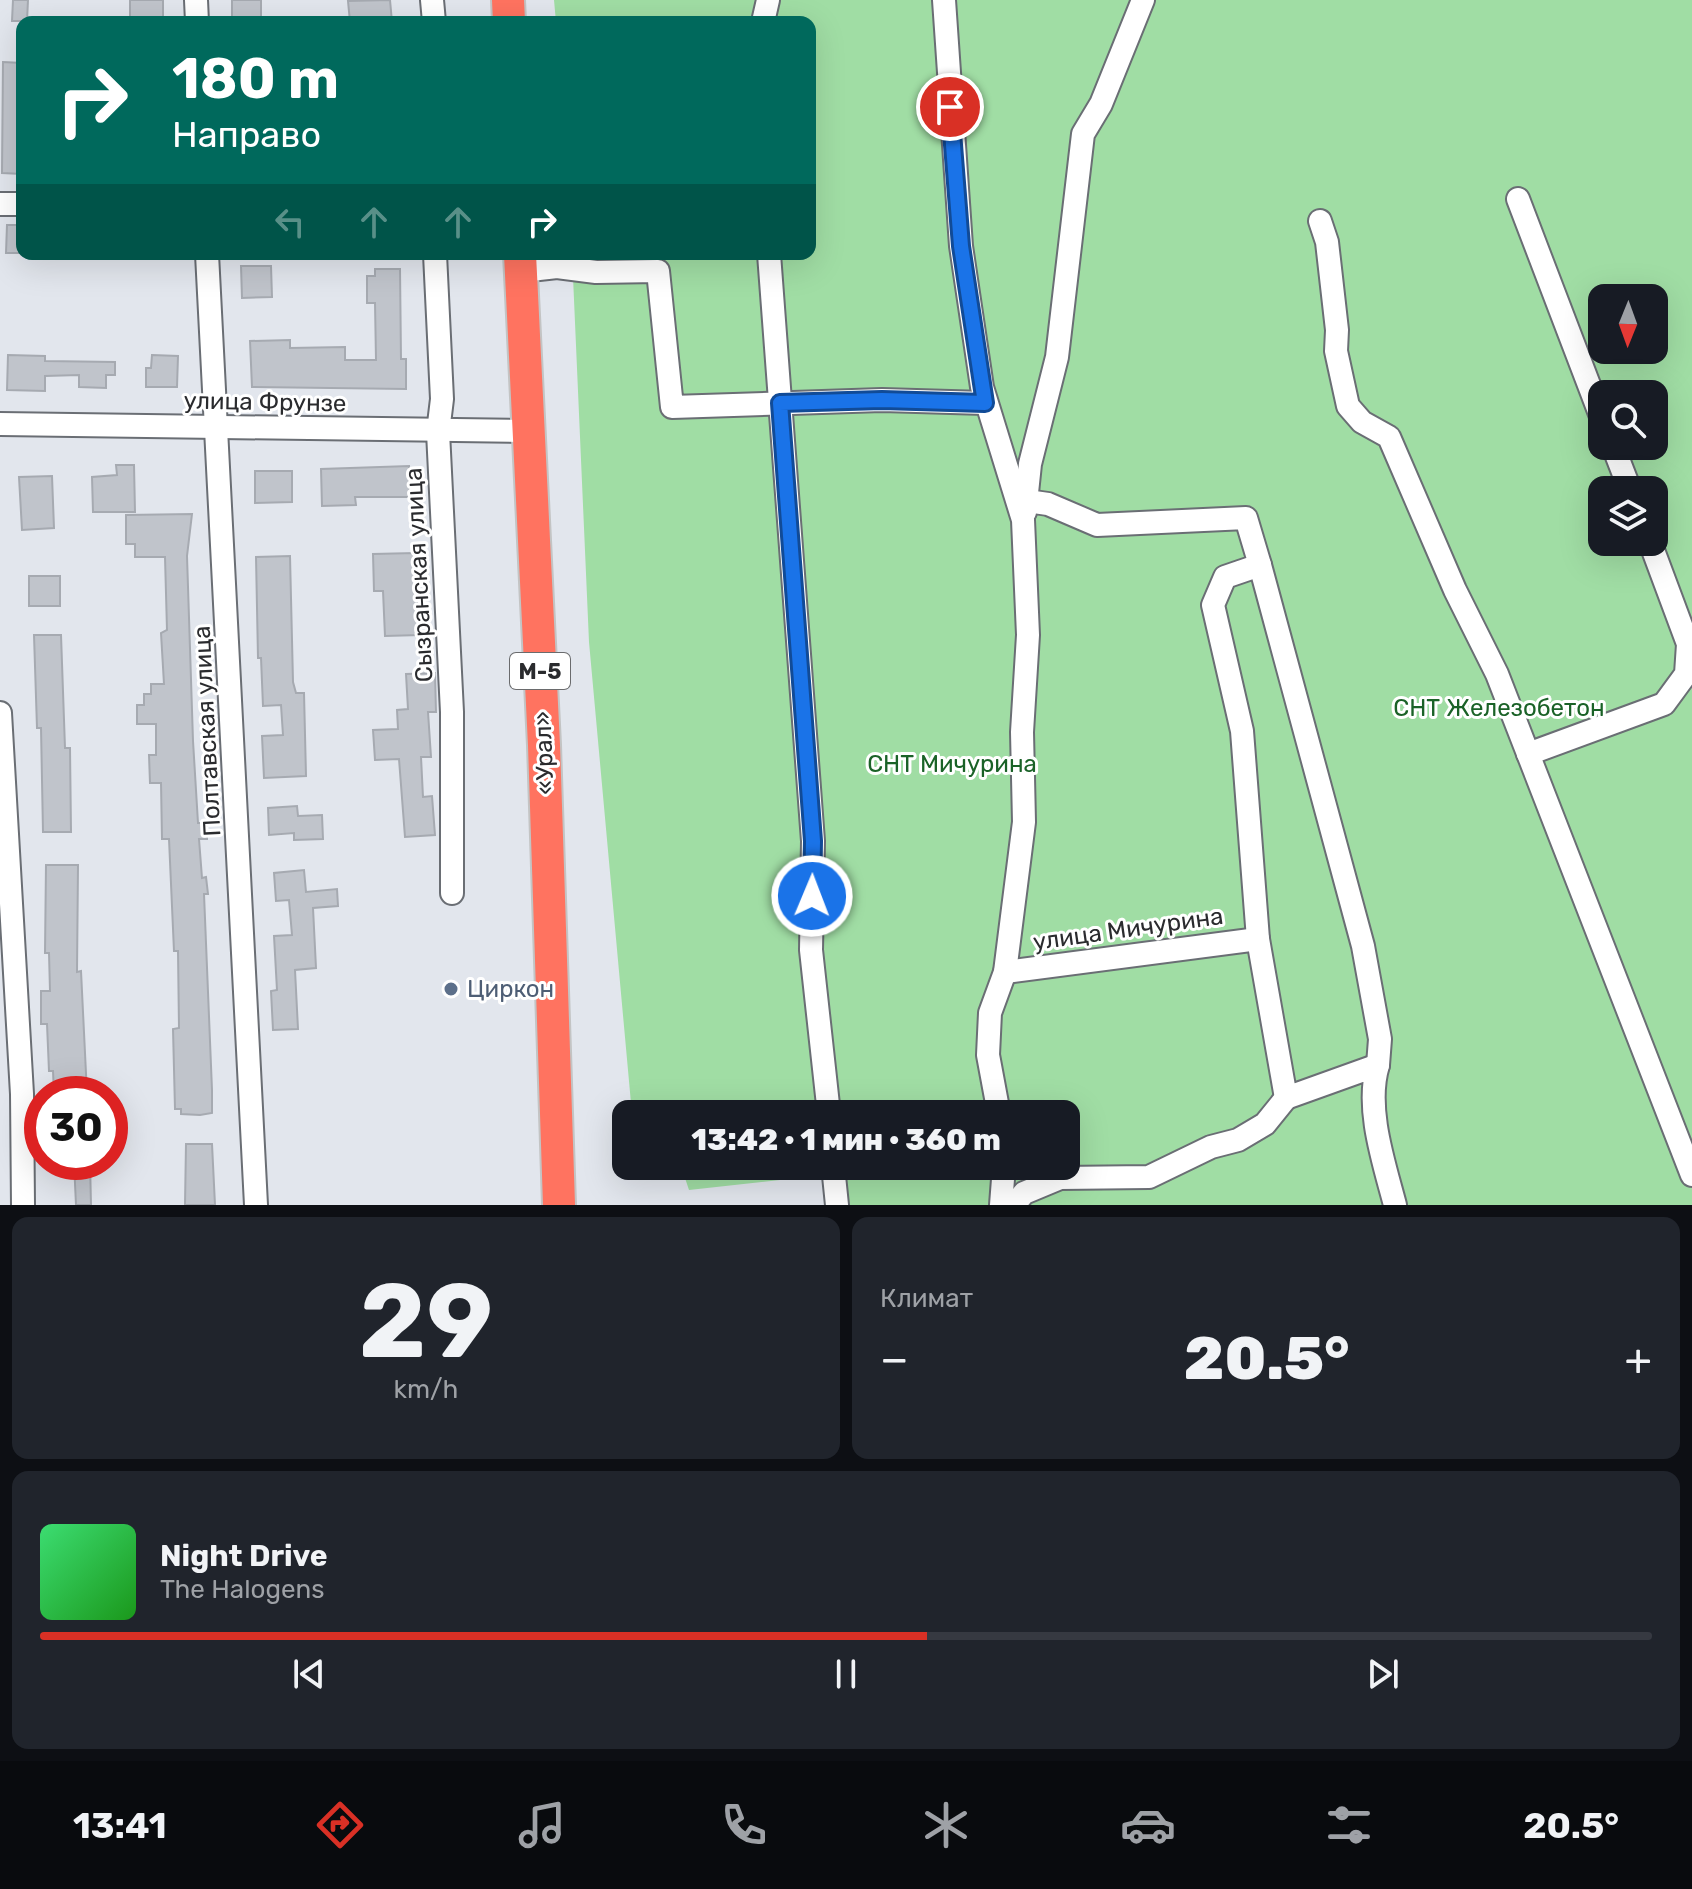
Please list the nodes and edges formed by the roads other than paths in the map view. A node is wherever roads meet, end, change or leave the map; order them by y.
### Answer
1 (944, 0) edge
2 (1143, 0) edge
3 (1518, 199) dead end
4 (1320, 221) dead end
5 (207, 260) edge
6 (435, 260) edge
7 (769, 260) edge
8 (521, 262) edge
9 (661, 262) edge
10 (1588, 382) edge
11 (780, 403) junction
12 (985, 403) junction
13 (0, 424) edge
14 (219, 427) junction
15 (528, 431) junction
16 (438, 432) junction
17 (1025, 511) junction
18 (1655, 556) edge
19 (1260, 565) junction
20 (0, 713) edge
21 (1528, 754) junction
22 (452, 893) dead end
23 (1258, 939) junction
24 (1005, 972) junction
25 (1378, 1065) junction
26 (1286, 1098) junction
27 (827, 1100) edge
28 (996, 1100) edge
29 (1692, 1175) edge
30 (834, 1180) edge
31 (1003, 1180) edge
32 (23, 1205) edge
33 (256, 1205) edge
34 (559, 1205) edge
35 (837, 1205) edge
36 (1001, 1205) edge
37 (1014, 1205) edge
38 (1395, 1205) edge

1 - 12 street
2 - 17 street
3 - 10 street
4 - 21 street
5 - 14 street, Полтавская улица
6 - 16 street, Сызранская улица
7 - 11 street
8 - 9 street
8 - 15 highway, «Урал» / М-5
9 - 11 street
11 - 12 street
11 - 27 street
12 - 17 street
13 - 14 street, улица Фрунзе
14 - 16 street, улица Фрунзе
14 - 33 street, Полтавская улица
15 - 16 street, улица Фрунзе
15 - 34 highway, «Урал» / М-5
16 - 22 street, Сызранская улица
17 - 19 street
17 - 24 street
18 - 21 street
19 - 23 street
19 - 25 street
20 - 32 street
21 - 29 street
23 - 24 street, улица Мичурина
23 - 26 street
24 - 28 street
25 - 26 street
25 - 38 street
26 - 37 street
30 - 35 street
31 - 36 street

